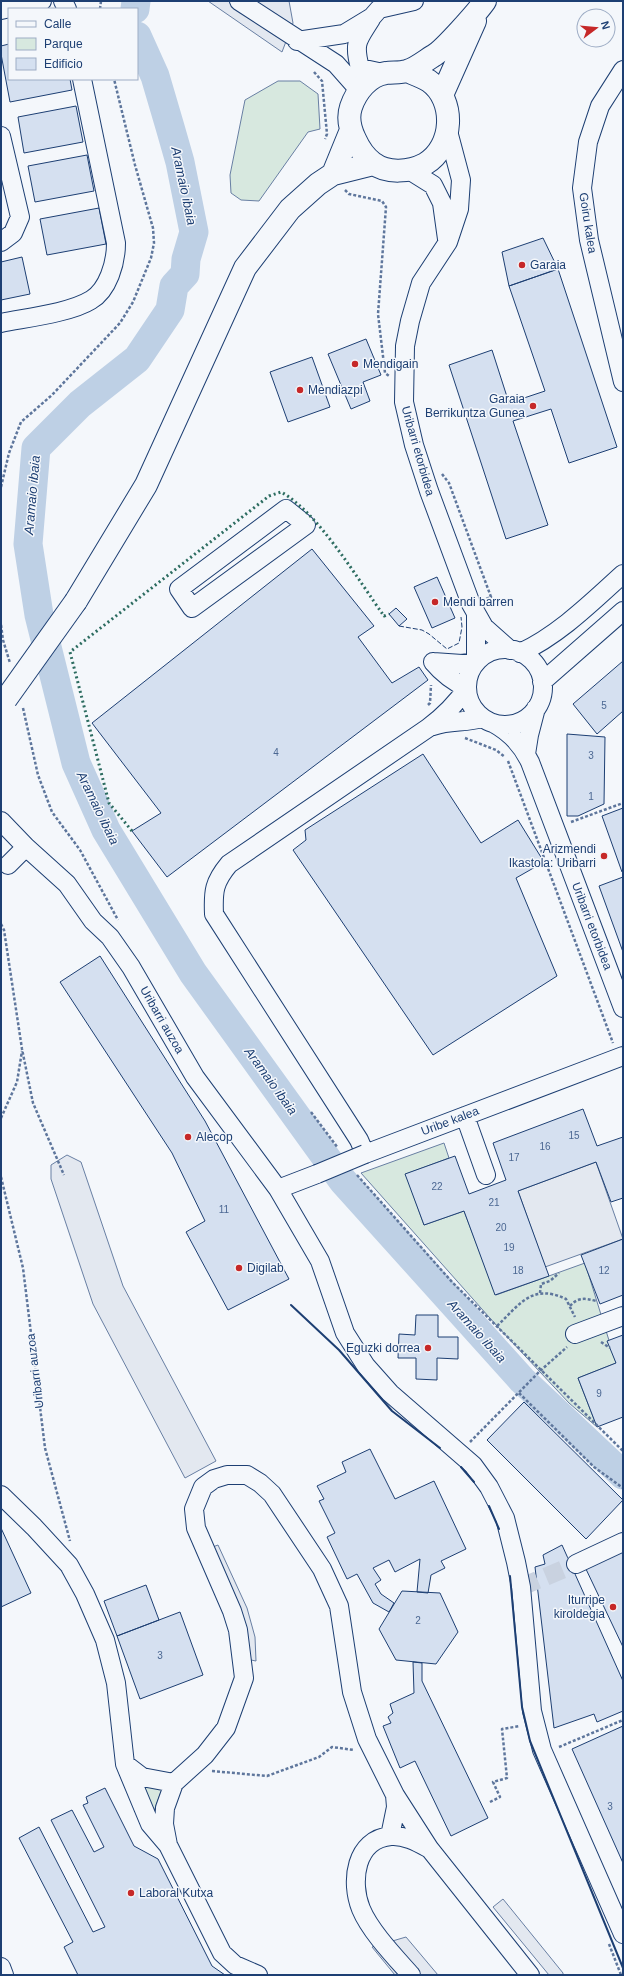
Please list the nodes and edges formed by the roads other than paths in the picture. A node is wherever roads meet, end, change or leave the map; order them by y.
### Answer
1 (42, 1) edge
2 (239, 1) edge
3 (414, 1) edge
4 (484, 2) edge
5 (10, 8) edge
6 (372, 17) junction
7 (344, 34) junction
8 (297, 41) junction
9 (336, 64) junction
10 (360, 68) junction
11 (623, 70) edge
12 (407, 71) junction
13 (383, 73) junction
14 (82, 80) edge
15 (359, 90) junction
16 (442, 95) junction
17 (351, 130) junction
18 (448, 131) junction
19 (1, 136) edge
20 (373, 164) junction
21 (409, 170) junction
22 (333, 174) junction
23 (1, 242) edge
24 (448, 242) junction
25 (1, 323) edge
26 (623, 382) edge
27 (306, 524) joint
28 (623, 574) edge
29 (623, 611) edge
30 (476, 614) junction
31 (515, 651) junction
32 (476, 662) junction
33 (542, 682) junction
34 (467, 688) junction
35 (10, 704) edge
36 (536, 708) junction
37 (487, 721) junction
38 (428, 728) junction
39 (526, 754) junction
40 (1, 821) edge
41 (32, 852) junction
42 (8, 865) dead end
43 (623, 1008) edge
44 (621, 1057) edge
45 (465, 1116) junction
46 (365, 1154) junction
47 (486, 1175) dead end
48 (278, 1189) junction
49 (623, 1316) edge
50 (575, 1334) dead end
51 (1, 1495) edge
52 (623, 1542) edge
53 (576, 1564) tunnel mouth
54 (125, 1764) junction
55 (174, 1783) junction
56 (395, 1795) junction
57 (390, 1836) junction
58 (168, 1845) junction
59 (429, 1848) junction
60 (623, 1934) edge
61 (1, 1967) edge
62 (4, 1975) edge
63 (258, 1975) edge
64 (411, 1975) edge
65 (530, 1975) edge

1 - 5 street
2 - 8 street
3 - 6 street
4 - 12 main road
4 - 16 main road
6 - 7 street
6 - 10 street
7 - 8 street
7 - 9 street
8 - 9 street
9 - 10 street
9 - 15 street
10 - 13 street
11 - 26 street, Goiru kalea
12 - 13 main road
12 - 16 main road
13 - 15 main road
14 - 25 street
15 - 17 main road
16 - 18 main road
17 - 20 main road
17 - 22 main road
18 - 21 main road
18 - 24 street, Uribarri etorbidea
19 - 23 street
20 - 21 main road
20 - 22 main road
21 - 24 street
22 - 35 main road, bridge
24 - 30 street, Uribarri etorbidea
27 - 27 street
28 - 31 street
29 - 33 street
30 - 31 street
30 - 32 street
31 - 32 street
31 - 33 street
32 - 34 street
32 - 34 street
33 - 36 street
34 - 37 street
34 - 38 street
36 - 37 street
36 - 39 street
37 - 38 street
37 - 39 street
38 - 46 street
39 - 43 street, Uribarri etorbidea
40 - 41 street, Uribarri auzoa
41 - 42 street
41 - 48 street, Uribarri auzoa
44 - 45 street, Uribe kalea
45 - 46 street, Uribe kalea
45 - 47 street
46 - 48 street, Uribe kalea, bridge
48 - 60 street, Uribarri auzoa
49 - 50 street
51 - 54 street
52 - 53 street
54 - 55 street
54 - 58 street
55 - 56 street
55 - 58 street
56 - 57 street
56 - 59 street
57 - 59 street
57 - 64 street
58 - 63 street
59 - 65 street
61 - 62 street

